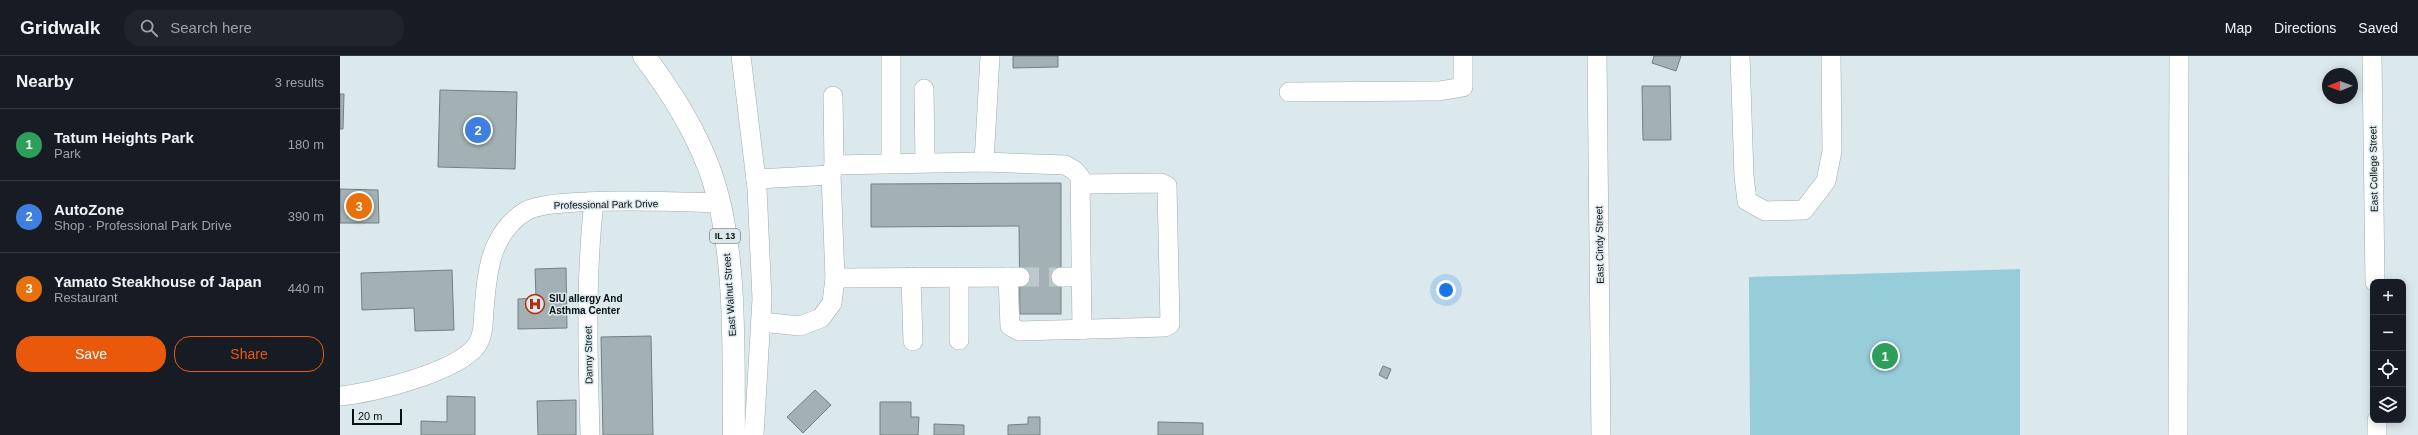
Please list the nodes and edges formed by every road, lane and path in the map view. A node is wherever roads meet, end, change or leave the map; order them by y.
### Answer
1 (644, 56) edge
2 (741, 56) edge
3 (891, 56) edge
4 (990, 56) edge
5 (1463, 56) edge
6 (1597, 56) edge
7 (1740, 56) edge
8 (1831, 56) edge
9 (2179, 56) edge
10 (2372, 56) edge
11 (924, 89) dead end
12 (1289, 92) dead end
13 (833, 96) dead end
14 (925, 162) junction
15 (984, 162) junction
16 (891, 163) junction
17 (832, 170) junction
18 (756, 179) junction
19 (1081, 184) junction
20 (594, 202) junction
21 (719, 203) junction
22 (911, 277) junction
23 (959, 277) junction
24 (1061, 277) tunnel mouth
25 (1081, 277) junction
26 (835, 278) junction
27 (2375, 279) edge
28 (761, 322) junction
29 (1082, 330) junction
30 (959, 340) dead end
31 (913, 341) dead end
32 (340, 396) edge
33 (2377, 423) edge
34 (590, 435) edge
35 (734, 435) edge
36 (754, 435) edge
37 (1600, 435) edge
38 (2178, 435) edge
39 (2377, 435) edge

1 - 21 highway, East Walnut Street / IL 13
2 - 18 street
3 - 16 street
4 - 15 street
5 - 12 street
6 - 37 street, East Cindy Street
7 - 8 street
9 - 38 street
10 - 27 street, East College Street
11 - 14 street
13 - 17 street
14 - 15 street
14 - 16 street
15 - 19 street
16 - 17 street
17 - 18 street
17 - 26 street
18 - 28 street
19 - 25 street
19 - 29 street
20 - 21 street, Professional Park Drive
20 - 32 street, Professional Park Drive
20 - 34 street, Danny Street
21 - 35 highway, East Walnut Street / IL 13
22 - 23 street
22 - 26 street
22 - 31 street
23 - 29 street
23 - 30 street
24 - 25 street
25 - 29 street
26 - 28 street
28 - 36 street
33 - 39 street

